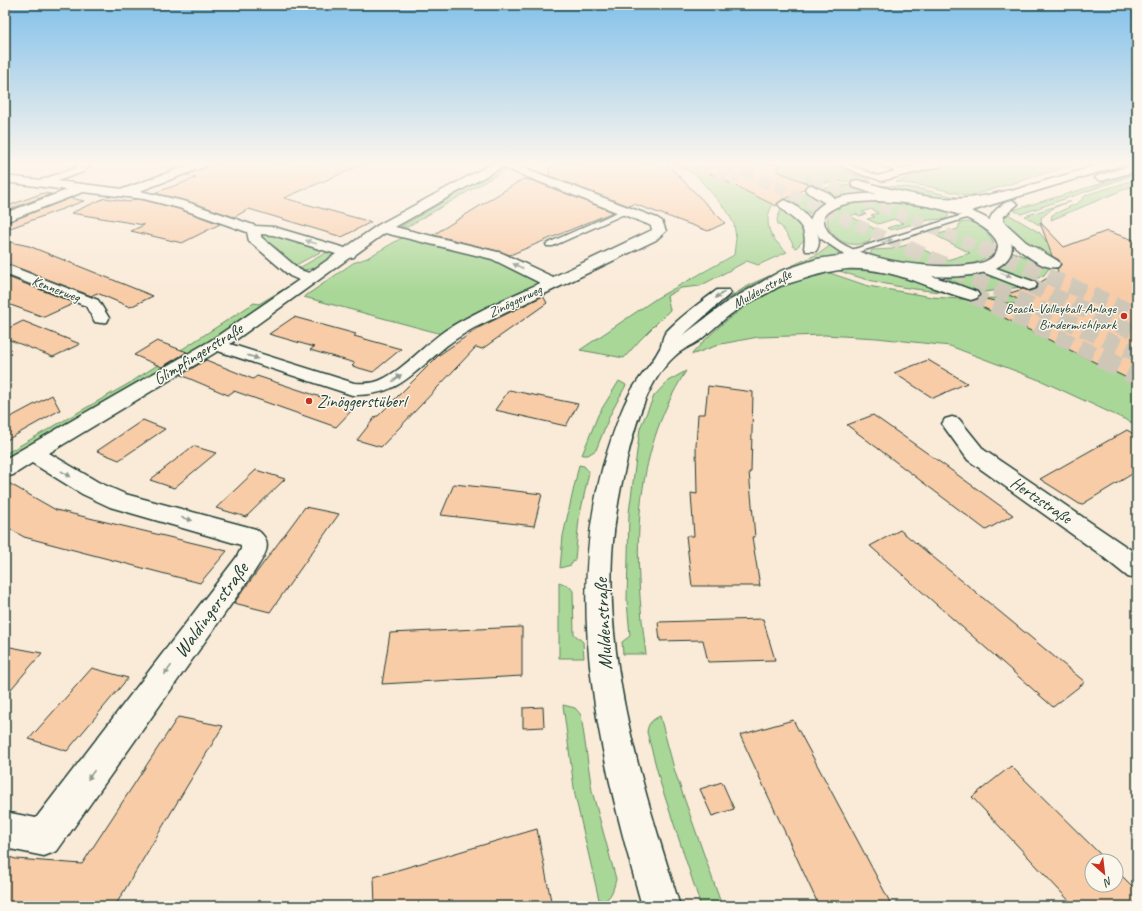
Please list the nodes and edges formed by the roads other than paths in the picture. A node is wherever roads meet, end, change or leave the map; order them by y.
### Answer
1 (34, 207) edge
2 (187, 207) edge
3 (422, 207) edge
4 (614, 207) edge
5 (787, 207) edge
6 (790, 207) edge
7 (828, 207) edge
8 (944, 207) edge
9 (995, 207) edge
10 (1005, 207) edge
11 (626, 211) junction
12 (5, 218) edge
13 (817, 218) junction
14 (974, 218) junction
15 (383, 228) junction
16 (254, 230) junction
17 (829, 240) junction
18 (550, 244) dead end
19 (1005, 246) junction
20 (811, 248) junction
21 (849, 252) junction
22 (349, 254) junction
23 (868, 259) junction
24 (982, 268) junction
25 (5, 269) edge
26 (911, 269) junction
27 (773, 275) junction
28 (312, 279) junction
29 (553, 283) junction
30 (736, 285) dead end
31 (1029, 285) tunnel mouth
32 (101, 318) dead end
33 (216, 345) junction
34 (669, 351) junction
35 (952, 424) dead end
36 (32, 454) junction
37 (5, 469) edge
38 (1137, 569) edge
39 (5, 830) edge
40 (661, 906) edge

1 - 12 main road
2 - 16 main road
3 - 15 main road, Glimpfingerstraße
4 - 11 main road, Zinöggerweg
5 - 20 main road
6 - 13 main road
7 - 13 main road
8 - 14 main road
9 - 14 main road
10 - 19 main road
11 - 18 lane
11 - 29 main road, Zinöggerweg
13 - 17 main road, Muldenstraße
14 - 19 main road
21 -> 14 lane
15 - 22 main road, Glimpfingerstraße
29 -> 15 main road
22 -> 16 main road
16 - 28 main road
17 - 20 main road, Muldenstraße
17 - 21 main road, Muldenstraße
19 - 24 main road, Muldenstraße
20 - 27 main road, Muldenstraße
21 - 23 main road, Muldenstraße
22 - 28 main road, Glimpfingerstraße
23 - 26 main road, Muldenstraße
23 - 27 main road, Muldenstraße
24 - 26 main road, Muldenstraße
24 -> 31 main road
25 - 32 main road, Kennerweg
26 - 27 main road
27 - 34 main road, Muldenstraße
28 - 33 main road, Glimpfingerstraße
33 -> 29 main road, Zinöggerweg
30 -> 34 main road, Muldenstraße
33 - 36 main road, Glimpfingerstraße
34 - 40 main road, Muldenstraße
35 - 38 main road, Hertzstraße
36 - 37 main road, Glimpfingerstraße
36 -> 39 main road, Waldingerstraße

